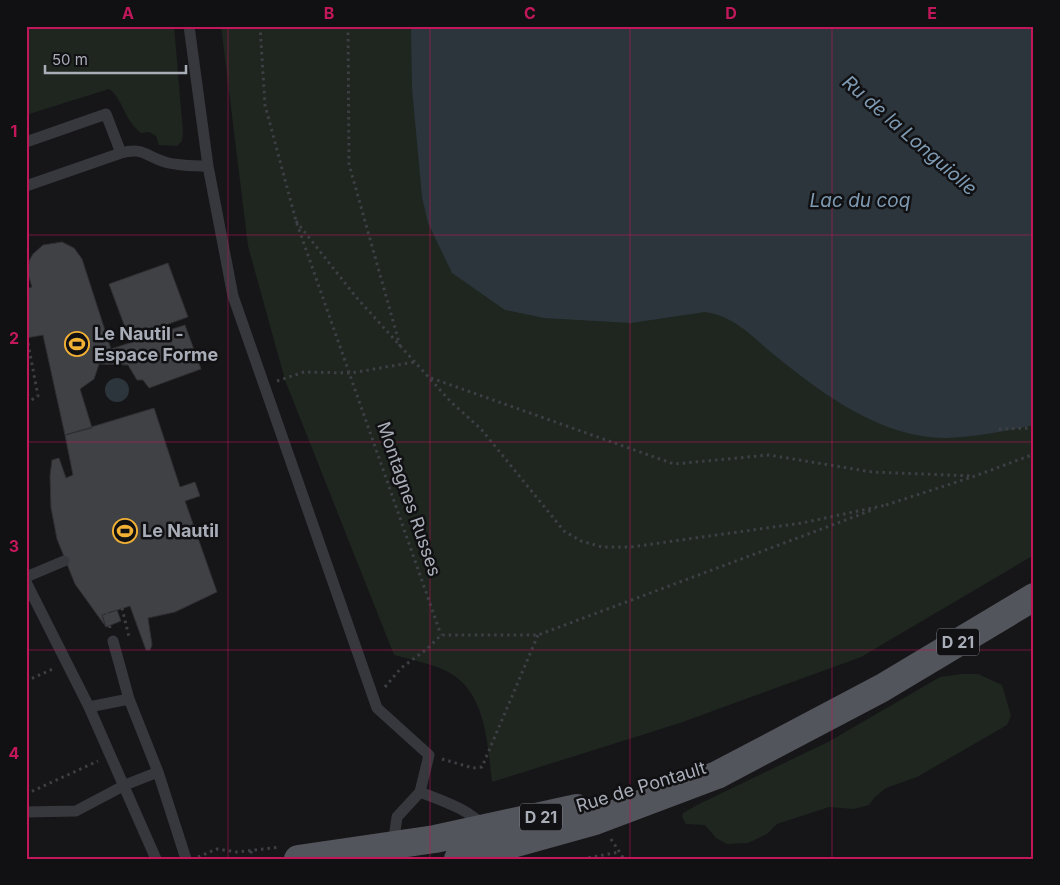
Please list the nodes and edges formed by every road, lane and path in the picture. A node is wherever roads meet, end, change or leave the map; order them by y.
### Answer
1 (190, 26) edge
2 (260, 26) edge
3 (348, 26) edge
4 (26, 142) edge
5 (121, 153) junction
6 (208, 166) junction
7 (26, 186) edge
8 (296, 221) junction
9 (27, 338) edge
10 (401, 348) junction
11 (415, 362) junction
12 (351, 373) junction
13 (430, 378) junction
14 (264, 385) junction
15 (26, 403) edge
16 (1034, 428) edge
17 (999, 429) dead end
18 (1034, 454) edge
19 (975, 476) junction
20 (886, 505) junction
21 (64, 561) dead end
22 (26, 577) edge
23 (26, 582) edge
24 (1034, 597) edge
25 (107, 613) dead end
26 (110, 624) dead end
27 (441, 635) junction
28 (538, 635) junction
29 (113, 641) dead end
30 (66, 663) junction
31 (26, 681) edge
32 (129, 699) junction
33 (89, 707) junction
34 (377, 708) junction
35 (776, 745) junction
36 (111, 755) junction
37 (429, 755) junction
38 (158, 772) junction
39 (125, 785) junction
40 (420, 792) junction
41 (26, 794) edge
42 (26, 812) edge
43 (484, 830) junction
44 (393, 845) junction
45 (251, 851) junction
46 (291, 852) edge
47 (619, 852) dead end
48 (156, 859) edge
49 (186, 859) edge
50 (194, 859) edge
51 (252, 859) edge
52 (458, 859) edge
53 (582, 859) edge

1 - 6 lane
2 - 8 path, Montagnes Russes
3 - 10 path
4 - 5 lane
5 - 6 lane
5 - 7 lane
6 - 14 lane
8 - 10 path
8 - 12 path, Montagnes Russes
9 - 15 path
10 - 11 path
11 - 12 path
11 - 13 path
12 - 14 path
12 - 27 path, Montagnes Russes
13 - 19 path
13 - 20 path
14 - 34 lane
16 - 17 path
18 - 19 path
19 - 20 path
20 - 28 path
21 - 22 lane
23 - 30 lane
24 - 35 main road, Rue de Pontault / D 21
25 - 26 path
27 - 28 path
27 - 34 path
28 - 37 path
29 - 32 lane
30 - 31 path
30 - 33 lane
32 - 33 lane
32 - 38 lane
33 - 36 lane
34 - 37 lane
35 - 43 main road, Rue de Pontault / D 21
35 - 52 main road, Rue de Pontault / D 21
36 - 39 lane
36 - 41 path
37 - 40 lane
38 - 39 lane
38 - 49 lane
39 - 42 lane
39 - 48 lane
40 - 43 lane
40 - 44 lane
43 - 44 main road, Rue de Pontault / D 21
44 - 46 main road, Rue de Pontault / D 21
45 - 46 path
45 - 50 path
45 - 51 path
47 - 53 path

